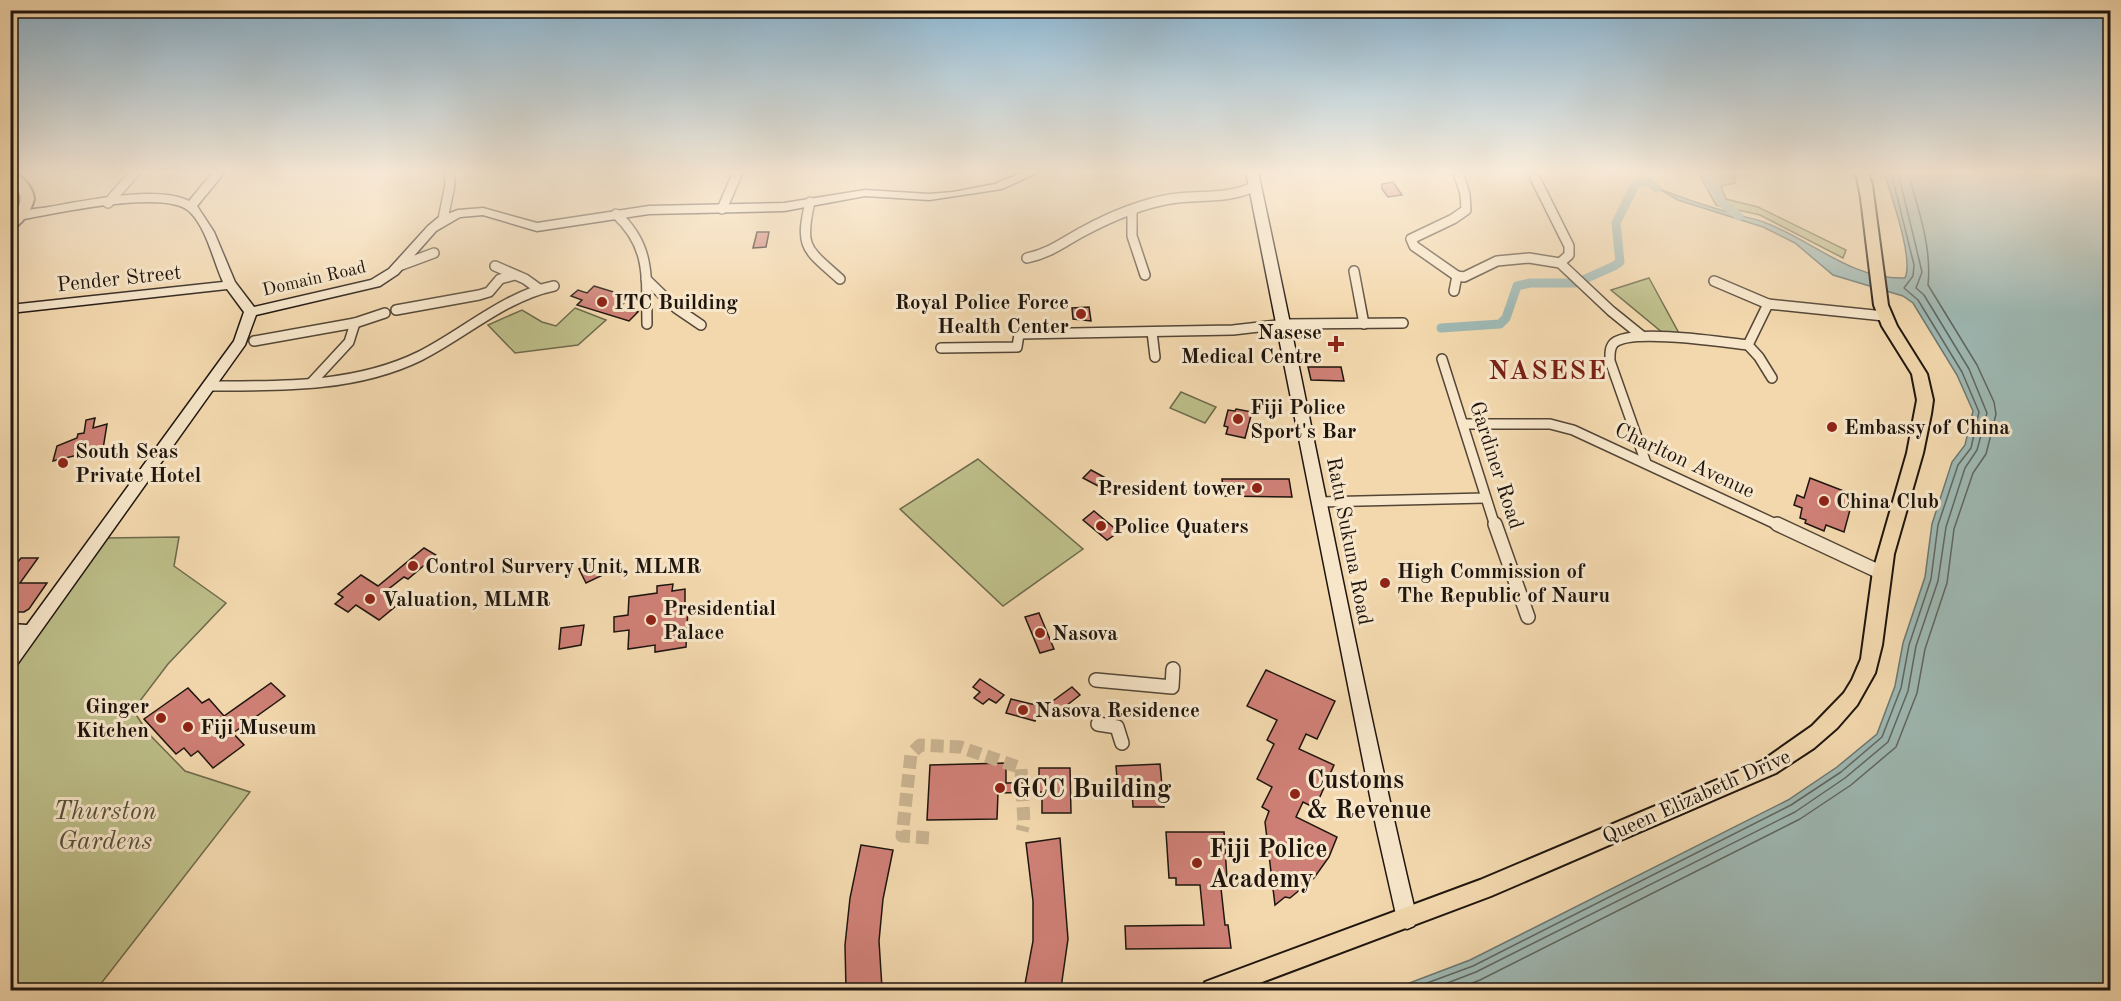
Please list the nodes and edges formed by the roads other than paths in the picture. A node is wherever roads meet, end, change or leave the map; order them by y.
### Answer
1 (200, 219) edge
2 (443, 219) edge
3 (505, 219) edge
4 (587, 219) edge
5 (622, 219) edge
6 (806, 219) edge
7 (1113, 219) edge
8 (1130, 219) edge
9 (1262, 219) edge
10 (1453, 219) edge
11 (1555, 219) edge
12 (1870, 219) edge
13 (434, 254) dead end
14 (1027, 258) dead end
15 (1560, 263) junction
16 (399, 266) junction
17 (495, 266) dead end
18 (1354, 271) dead end
19 (515, 274) junction
20 (1145, 276) dead end
21 (1457, 276) junction
22 (646, 279) junction
23 (840, 279) dead end
24 (1714, 281) dead end
25 (231, 285) junction
26 (554, 286) dead end
27 (539, 289) junction
28 (1454, 291) dead end
29 (1768, 304) junction
30 (10, 309) edge
31 (396, 310) dead end
32 (251, 312) junction
33 (385, 313) dead end
34 (1884, 316) junction
35 (355, 323) junction
36 (1403, 323) dead end
37 (647, 324) dead end
38 (1286, 324) junction
39 (1364, 324) junction
40 (701, 325) dead end
41 (1152, 332) junction
42 (1642, 336) junction
43 (254, 342) dead end
44 (1748, 345) junction
45 (941, 348) dead end
46 (1155, 357) dead end
47 (1442, 359) dead end
48 (1772, 378) dead end
49 (312, 382) junction
50 (208, 386) junction
51 (1463, 424) junction
52 (1646, 463) junction
53 (1485, 498) junction
54 (1319, 502) junction
55 (1882, 573) junction
56 (1528, 617) dead end
57 (10, 631) edge
58 (32, 632) junction
59 (10, 661) edge
60 (1173, 669) dead end
61 (1096, 680) dead end
62 (1098, 724) dead end
63 (1122, 743) dead end
64 (1407, 919) junction
65 (1213, 990) edge

1 - 25 main road
2 - 16 main road, Domain Road
3 - 4 main road, Domain Road
5 - 22 street
6 - 23 street
7 - 14 street
8 - 20 street
9 - 38 main road, Ratu Sukuna Road
10 - 21 street
11 - 15 street
12 - 34 main road, Queen Elizabeth Drive
13 - 16 street
15 - 21 street
15 - 42 street
16 - 32 main road, Domain Road
17 - 19 street
18 - 39 street
19 - 27 street
19 - 31 street
21 - 28 street
22 - 37 street
22 - 40 street
24 - 29 street
25 - 30 main road, Pender Street
25 - 32 main road
26 - 27 street
27 - 49 street
29 - 34 street
29 - 44 street
32 - 50 main road
33 - 35 street
34 - 55 main road, Queen Elizabeth Drive
35 - 43 street
35 - 49 street
36 - 39 street
38 - 39 street
38 - 41 street
38 - 54 main road, Ratu Sukuna Road
41 - 45 street
41 - 46 street
42 - 44 street
42 - 52 street
44 - 48 street
47 - 51 street, Gardiner Road
49 - 50 street
50 - 58 main road
51 - 52 street, Charlton Avenue
51 - 53 street, Gardiner Road
52 - 55 street, Charlton Avenue
53 - 54 street
53 - 56 street, Gardiner Road
54 - 64 main road, Ratu Sukuna Road
55 - 64 main road, Queen Elizabeth Drive
57 - 58 main road
58 - 59 main road
60 - 61 street
62 - 63 street
64 - 65 main road, Queen Elizabeth Drive

